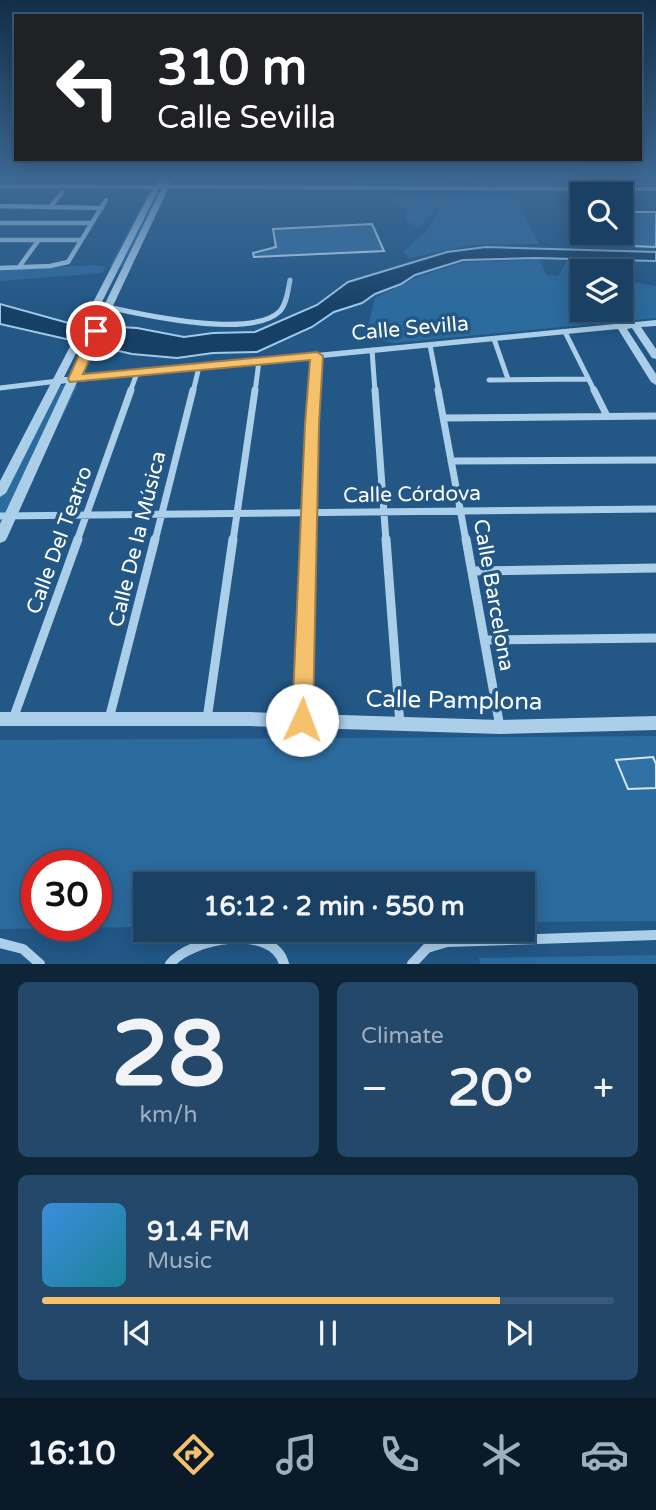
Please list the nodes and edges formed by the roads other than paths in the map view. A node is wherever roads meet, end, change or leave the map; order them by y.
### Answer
1 (0, 223) edge
2 (92, 223) joint
3 (136, 223) edge
4 (150, 223) edge
5 (131, 233) junction
6 (145, 233) junction
7 (81, 240) junction
8 (3, 241) edge
9 (38, 241) junction
10 (0, 248) edge
11 (0, 268) edge
12 (19, 268) junction
13 (290, 280) dead end
14 (96, 306) junction
15 (108, 307) junction
16 (656, 323) edge
17 (635, 325) junction
18 (621, 326) junction
19 (565, 332) junction
20 (494, 339) junction
21 (430, 345) junction
22 (372, 350) junction
23 (80, 351) junction
24 (317, 356) junction
25 (656, 356) edge
26 (259, 361) junction
27 (199, 367) junction
28 (137, 373) junction
29 (74, 379) junction
30 (492, 379) dead end
31 (508, 379) junction
32 (587, 379) junction
33 (58, 380) junction
34 (656, 382) edge
35 (0, 388) edge
36 (607, 416) junction
37 (656, 416) edge
38 (444, 418) junction
39 (656, 460) edge
40 (452, 461) junction
41 (0, 493) edge
42 (656, 509) edge
43 (461, 511) junction
44 (384, 512) junction
45 (161, 513) junction
46 (236, 513) junction
47 (310, 513) junction
48 (88, 514) junction
49 (6, 515) edge
50 (0, 538) edge
51 (656, 568) edge
52 (472, 571) junction
53 (656, 638) edge
54 (485, 640) junction
55 (7, 719) edge
56 (109, 719) junction
57 (207, 719) junction
58 (302, 720) junction
59 (656, 723) edge
60 (400, 725) junction
61 (500, 727) junction
62 (656, 935) edge
63 (0, 943) edge
64 (40, 964) edge
65 (170, 964) edge
66 (284, 964) edge
67 (412, 964) edge

1 - 2 street
2 - 7 street
3 - 5 street
4 - 6 street
5 - 6 street
5 - 14 street
6 - 15 street
7 - 9 street
7 - 12 street
8 - 9 street
8 - 10 street
9 - 12 street
11 - 12 street
13 - 15 street
14 - 15 street
14 - 23 street
15 - 23 street
16 - 17 street, Calle Sevilla
17 - 18 street, Calle Sevilla
17 - 25 street
18 - 19 street, Calle Sevilla
18 - 34 street
19 - 20 street, Calle Sevilla
19 - 32 street
20 - 21 street, Calle Sevilla
20 - 31 street
21 - 22 street, Calle Sevilla
21 - 38 street, Calle Barcelona
22 - 24 street, Calle Sevilla
22 - 44 street
23 - 29 street
23 - 33 street
24 - 26 street, Calle Sevilla
24 - 47 street
26 - 27 street, Calle Sevilla
26 - 46 street
27 - 28 street, Calle Sevilla
27 - 45 street, Calle De la Música
28 - 29 street, Calle Sevilla
28 - 48 street, Calle Del Teatro
29 - 33 street, Calle Sevilla
29 - 49 street
30 - 31 street
31 - 32 street
32 - 36 street
33 - 35 street, Calle Sevilla
33 - 41 street
36 - 37 street
36 - 38 street
38 - 40 street, Calle Barcelona
39 - 40 street
40 - 43 street, Calle Barcelona
42 - 43 street, Calle Córdova
43 - 44 street, Calle Córdova
43 - 52 street, Calle Barcelona
44 - 47 street, Calle Córdova
44 - 60 street
45 - 46 street, Calle Córdova
45 - 48 street, Calle Córdova
45 - 56 street, Calle De la Música
46 - 47 street, Calle Córdova
46 - 57 street
47 - 58 street
48 - 49 street, Calle Córdova
48 - 55 street, Calle Del Teatro
49 - 50 street
51 - 52 street
52 - 54 street, Calle Barcelona
53 - 54 street
54 - 61 street, Calle Barcelona
55 - 56 street, Calle Pamplona
56 - 57 street, Calle Pamplona
57 - 58 street, Calle Pamplona
58 - 60 street, Calle Pamplona
59 - 61 street, Calle Pamplona
60 - 61 street, Calle Pamplona
62 - 67 street
63 - 64 street
65 - 66 street

